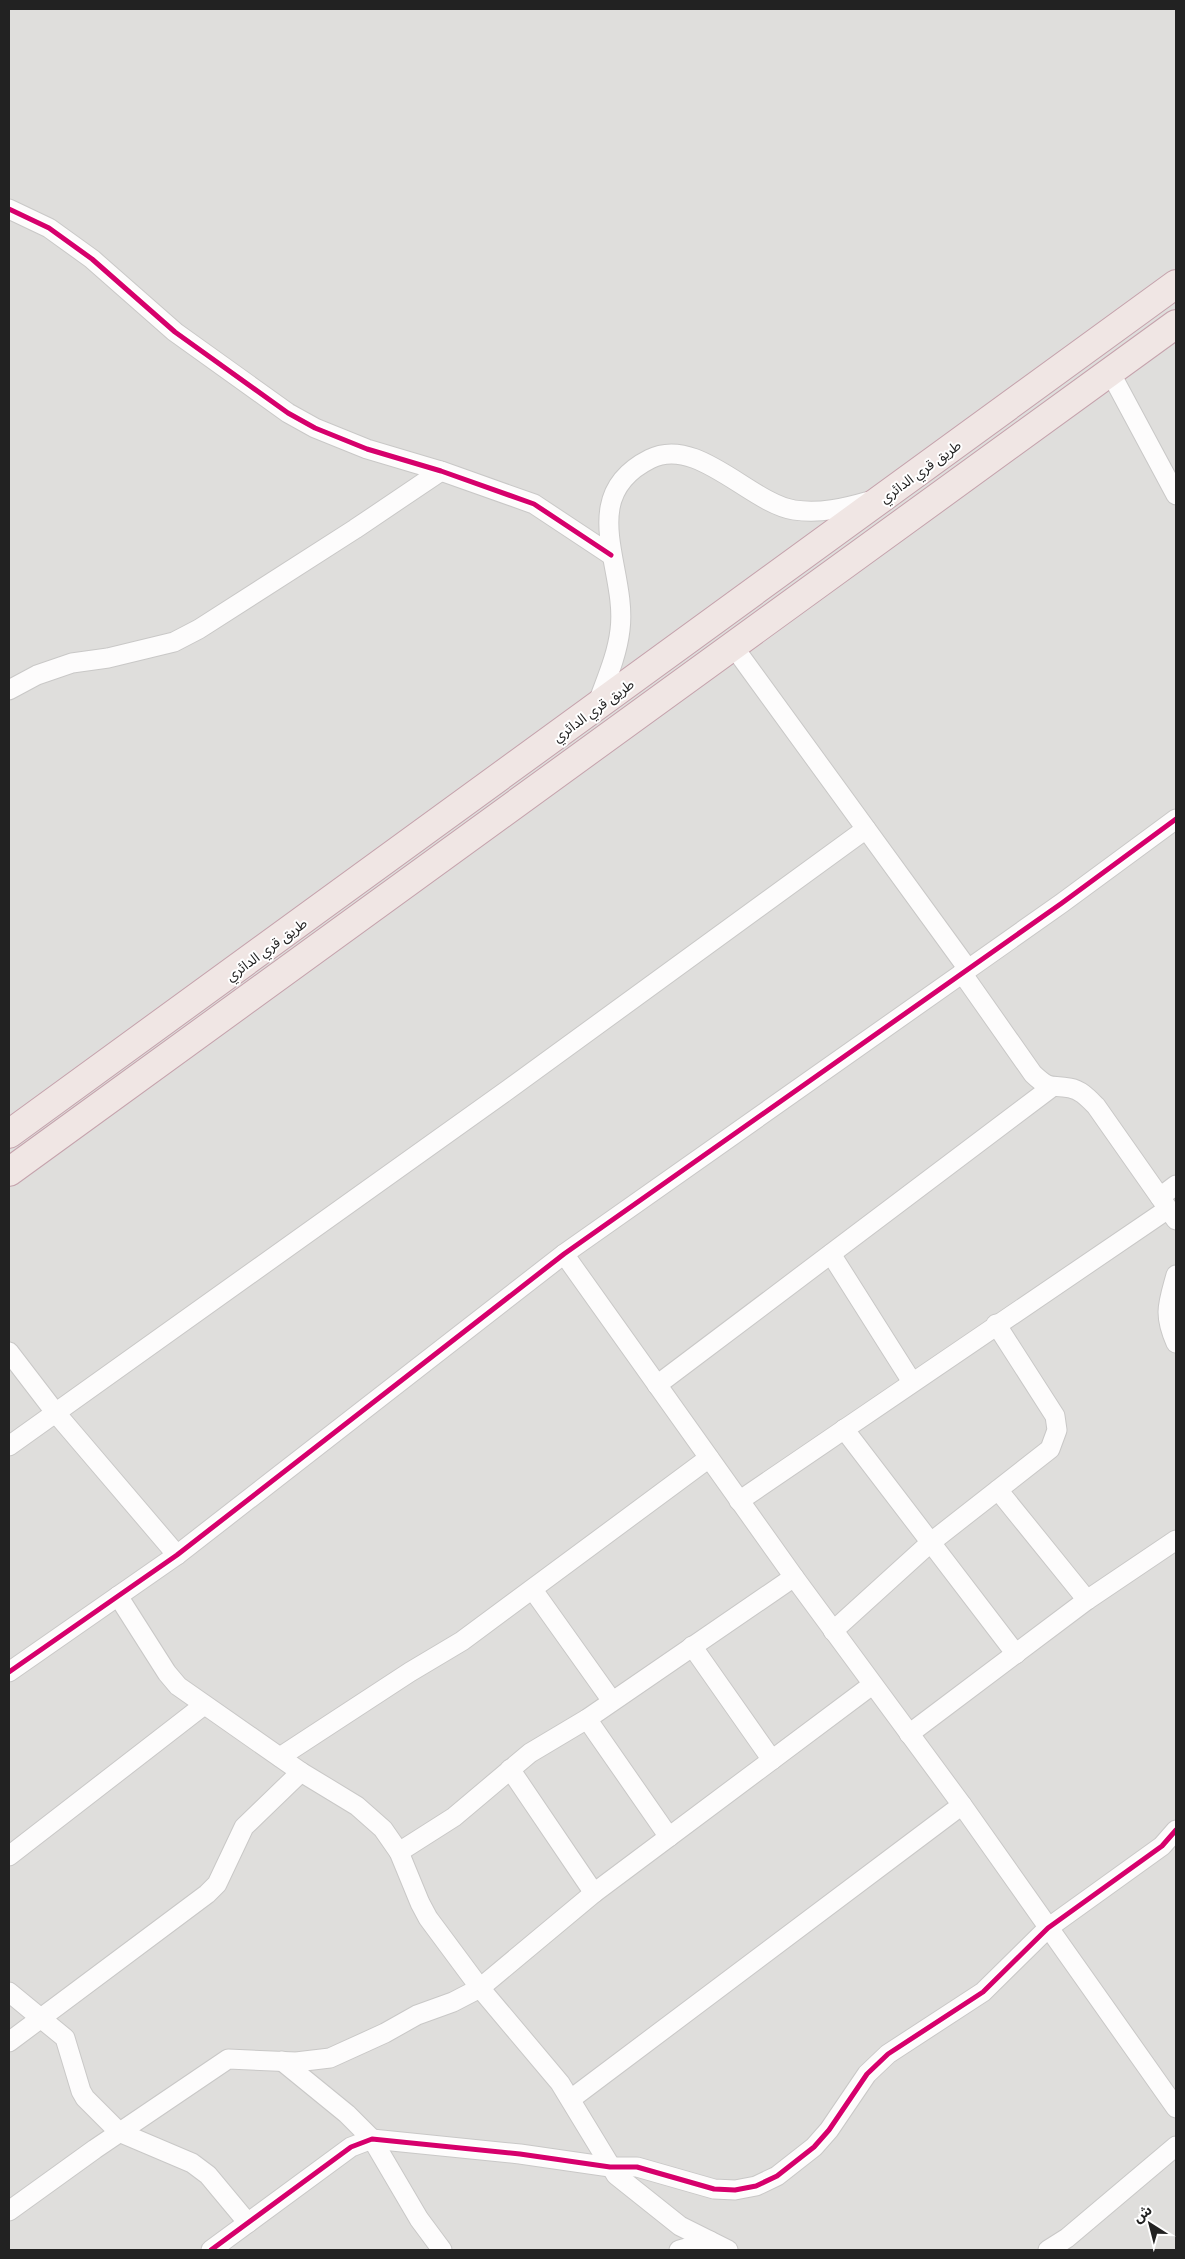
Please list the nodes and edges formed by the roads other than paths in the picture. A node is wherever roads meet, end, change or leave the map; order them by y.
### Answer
1 (9, 209) edge
2 (1176, 284) edge
3 (1176, 324) edge
4 (1110, 372) junction
5 (441, 471) junction
6 (1176, 495) edge
7 (885, 497) junction
8 (611, 555) junction
9 (733, 646) junction
10 (9, 690) edge
11 (596, 709) junction
12 (1176, 819) edge
13 (866, 828) junction
14 (965, 971) junction
15 (1052, 1087) junction
16 (9, 1134) edge
17 (9, 1172) edge
18 (1176, 1185) edge
19 (1168, 1209) edge
20 (564, 1254) junction
21 (831, 1254) junction
22 (1176, 1275) edge
23 (996, 1324) junction
24 (1176, 1342) edge
25 (9, 1352) edge
26 (912, 1382) junction
27 (657, 1385) junction
28 (55, 1412) junction
29 (844, 1429) junction
30 (9, 1446) edge
31 (708, 1458) junction
32 (998, 1490) junction
33 (739, 1501) junction
34 (1176, 1540) edge
35 (930, 1544) junction
36 (177, 1555) junction
37 (794, 1577) junction
38 (533, 1590) junction
39 (118, 1596) junction
40 (1087, 1600) junction
41 (833, 1630) junction
42 (692, 1646) junction
43 (1016, 1654) junction
44 (9, 1672) edge
45 (872, 1685) junction
46 (612, 1701) junction
47 (204, 1705) junction
48 (587, 1719) junction
49 (910, 1734) junction
50 (280, 1757) junction
51 (772, 1760) junction
52 (510, 1769) junction
53 (301, 1772) junction
54 (962, 1805) junction
55 (1176, 1830) edge
56 (669, 1836) junction
57 (400, 1852) junction
58 (9, 1856) edge
59 (594, 1893) junction
60 (1048, 1928) junction
61 (480, 1988) junction
62 (9, 1992) edge
63 (42, 2019) junction
64 (9, 2042) edge
65 (282, 2061) junction
66 (572, 2099) junction
67 (1176, 2108) edge
68 (120, 2132) junction
69 (372, 2139) junction
70 (1176, 2146) edge
71 (610, 2167) junction
72 (9, 2211) edge
73 (248, 2223) junction
74 (710, 2241) junction
75 (1071, 2244) edge
76 (436, 2248) edge
77 (211, 2250) edge
78 (679, 2250) edge
79 (728, 2250) edge
80 (1048, 2250) edge

1 - 5 street
2 - 7 highway, طريق قري الدائري
3 - 4 highway, طريق قري الدائري
4 - 6 street
4 - 9 highway, طريق قري الدائري
5 - 8 street
5 - 10 street
7 - 8 street
7 - 11 highway, طريق قري الدائري
8 - 11 street
9 - 13 street
9 - 17 highway, طريق قري الدائري
11 - 16 highway, طريق قري الدائري
12 - 14 street
13 - 14 street
13 - 28 street
14 - 15 street
14 - 20 street
15 - 19 street
15 - 21 street
18 - 19 street
19 - 23 street
20 - 27 street
20 - 36 street
21 - 26 street
21 - 27 street
22 - 24 street
23 - 26 street
23 - 32 street
25 - 28 street
26 - 29 street
27 - 31 street
28 - 30 street
28 - 36 street
29 - 33 street
29 - 35 street
31 - 33 street
31 - 38 street
32 - 35 street
32 - 40 street
33 - 37 street
34 - 40 street
35 - 41 street
35 - 43 street
36 - 39 street
37 - 41 street
37 - 42 street
38 - 46 street
38 - 50 street
39 - 44 street
39 - 47 street
40 - 43 street
41 - 45 street
42 - 46 street
42 - 51 street
43 - 49 street
45 - 49 street
45 - 51 street
46 - 48 street
47 - 50 street
47 - 58 street
48 - 52 street
48 - 56 street
49 - 54 street
50 - 53 street
51 - 56 street
52 - 57 street
52 - 59 street
53 - 57 street
53 - 63 street
54 - 60 street
54 - 66 street
55 - 60 street
56 - 59 street
57 - 61 street
59 - 61 street
60 - 67 street
60 - 71 street
61 - 65 street
61 - 66 street
62 - 63 street
63 - 64 street
63 - 68 street
65 - 68 street
65 - 69 street
66 - 71 street
68 - 72 street
68 - 73 street
69 - 71 street
69 - 73 street
69 - 76 street
70 - 75 street
71 - 74 street
73 - 77 street
74 - 78 street
74 - 79 street
75 - 80 street

